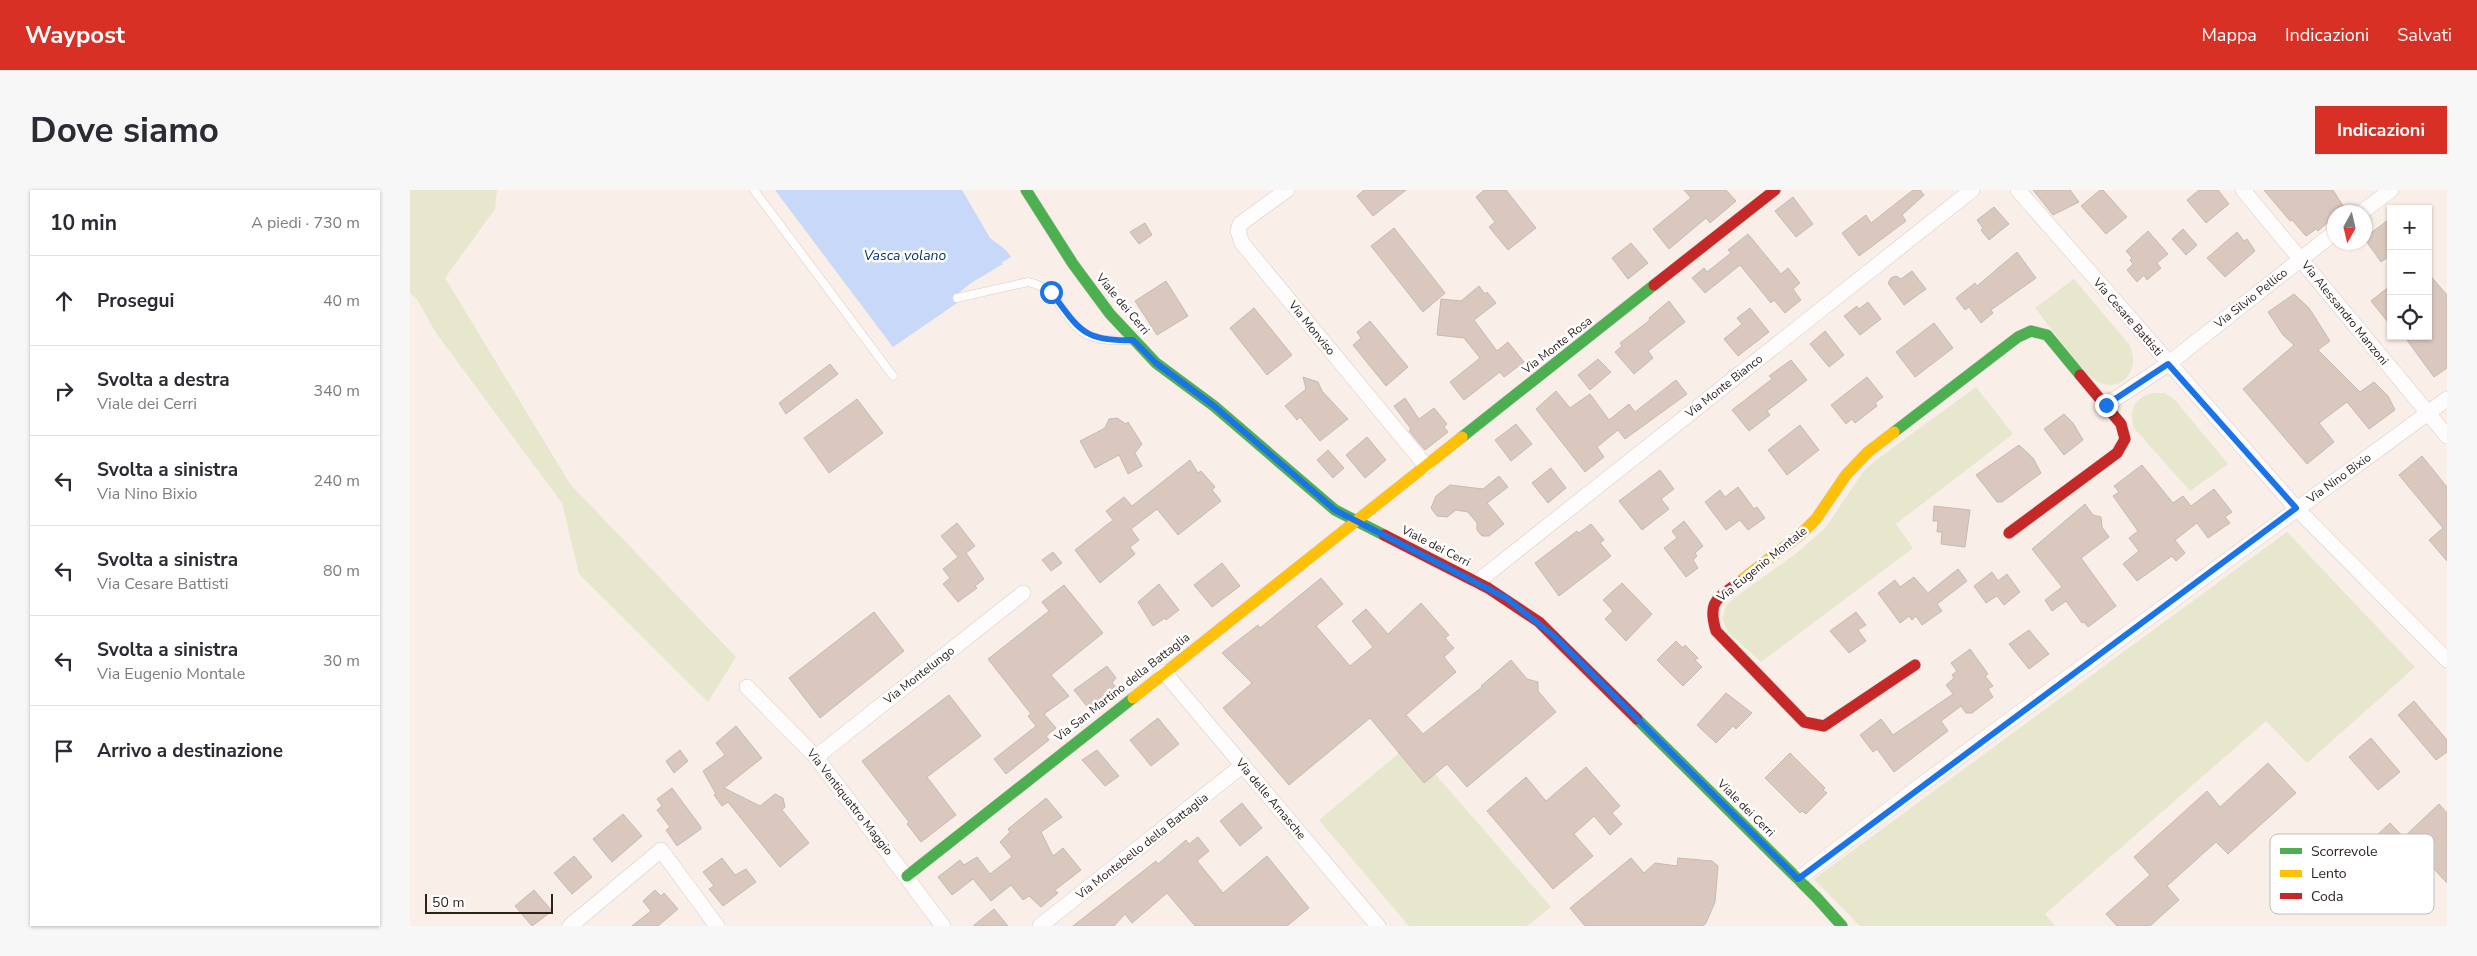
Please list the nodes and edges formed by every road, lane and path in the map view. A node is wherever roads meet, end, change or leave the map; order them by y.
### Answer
1 (754, 190) edge
2 (1026, 190) edge
3 (1775, 190) edge
4 (1972, 190) edge
5 (2018, 190) edge
6 (2243, 190) edge
7 (2391, 190) edge
8 (1281, 192) edge
9 (2371, 205) edge
10 (2327, 239) edge
11 (2301, 259) junction
12 (957, 298) dead end
13 (1133, 340) junction
14 (2168, 364) junction
15 (893, 376) dead end
16 (2447, 399) edge
17 (2106, 405) junction
18 (2427, 414) junction
19 (2447, 436) edge
20 (1426, 466) junction
21 (2296, 508) junction
22 (1354, 521) junction
23 (2009, 533) dead end
24 (1477, 582) junction
25 (1023, 593) dead end
26 (2447, 660) edge
27 (1915, 666) dead end
28 (1164, 672) junction
29 (747, 687) dead end
30 (816, 757) junction
31 (1243, 766) junction
32 (907, 876) junction
33 (1798, 879) junction
34 (570, 926) edge
35 (717, 926) edge
36 (943, 926) edge
37 (1040, 926) edge
38 (1378, 926) edge
39 (1842, 926) edge

1 - 15 lane
2 - 13 street, Viale dei Cerri
3 - 20 street, Via Monte Rosa
4 - 24 street, Via Monte Bianco
5 - 14 street, Via Cesare Battisti
6 - 11 street, Via Alessandro Manzoni
7 - 9 street
8 - 20 street, Via Monviso
10 - 11 street, Via Silvio Pellico
11 - 14 street, Via Silvio Pellico
11 - 18 street, Via Alessandro Manzoni
12 - 13 lane
13 - 22 street, Viale dei Cerri
14 - 17 street
14 - 21 street, Via Cesare Battisti
16 - 18 street, Via Nino Bixio
17 - 23 street, Via Eugenio Montale
17 - 27 street, Via Eugenio Montale
18 - 19 street, Via Alessandro Manzoni
18 - 21 street, Via Nino Bixio
20 - 22 street, Via Monte Rosa
21 - 26 street, Via Cesare Battisti
21 - 33 street, Via Nino Bixio
22 - 24 street, Viale dei Cerri
22 - 28 street, Via San Martino della Battaglia
24 - 33 street, Viale dei Cerri
25 - 30 street, Via Montelungo
28 - 31 street, Via delle Arnasche
28 - 32 street, Via San Martino della Battaglia
29 - 30 street, Via Ventiquattro Maggio
30 - 32 street, Via Ventiquattro Maggio
31 - 37 street, Via Montebello della Battaglia
31 - 38 street, Via delle Arnasche
32 - 36 street, Via Ventiquattro Maggio
33 - 39 street, Viale dei Cerri
34 - 35 street

